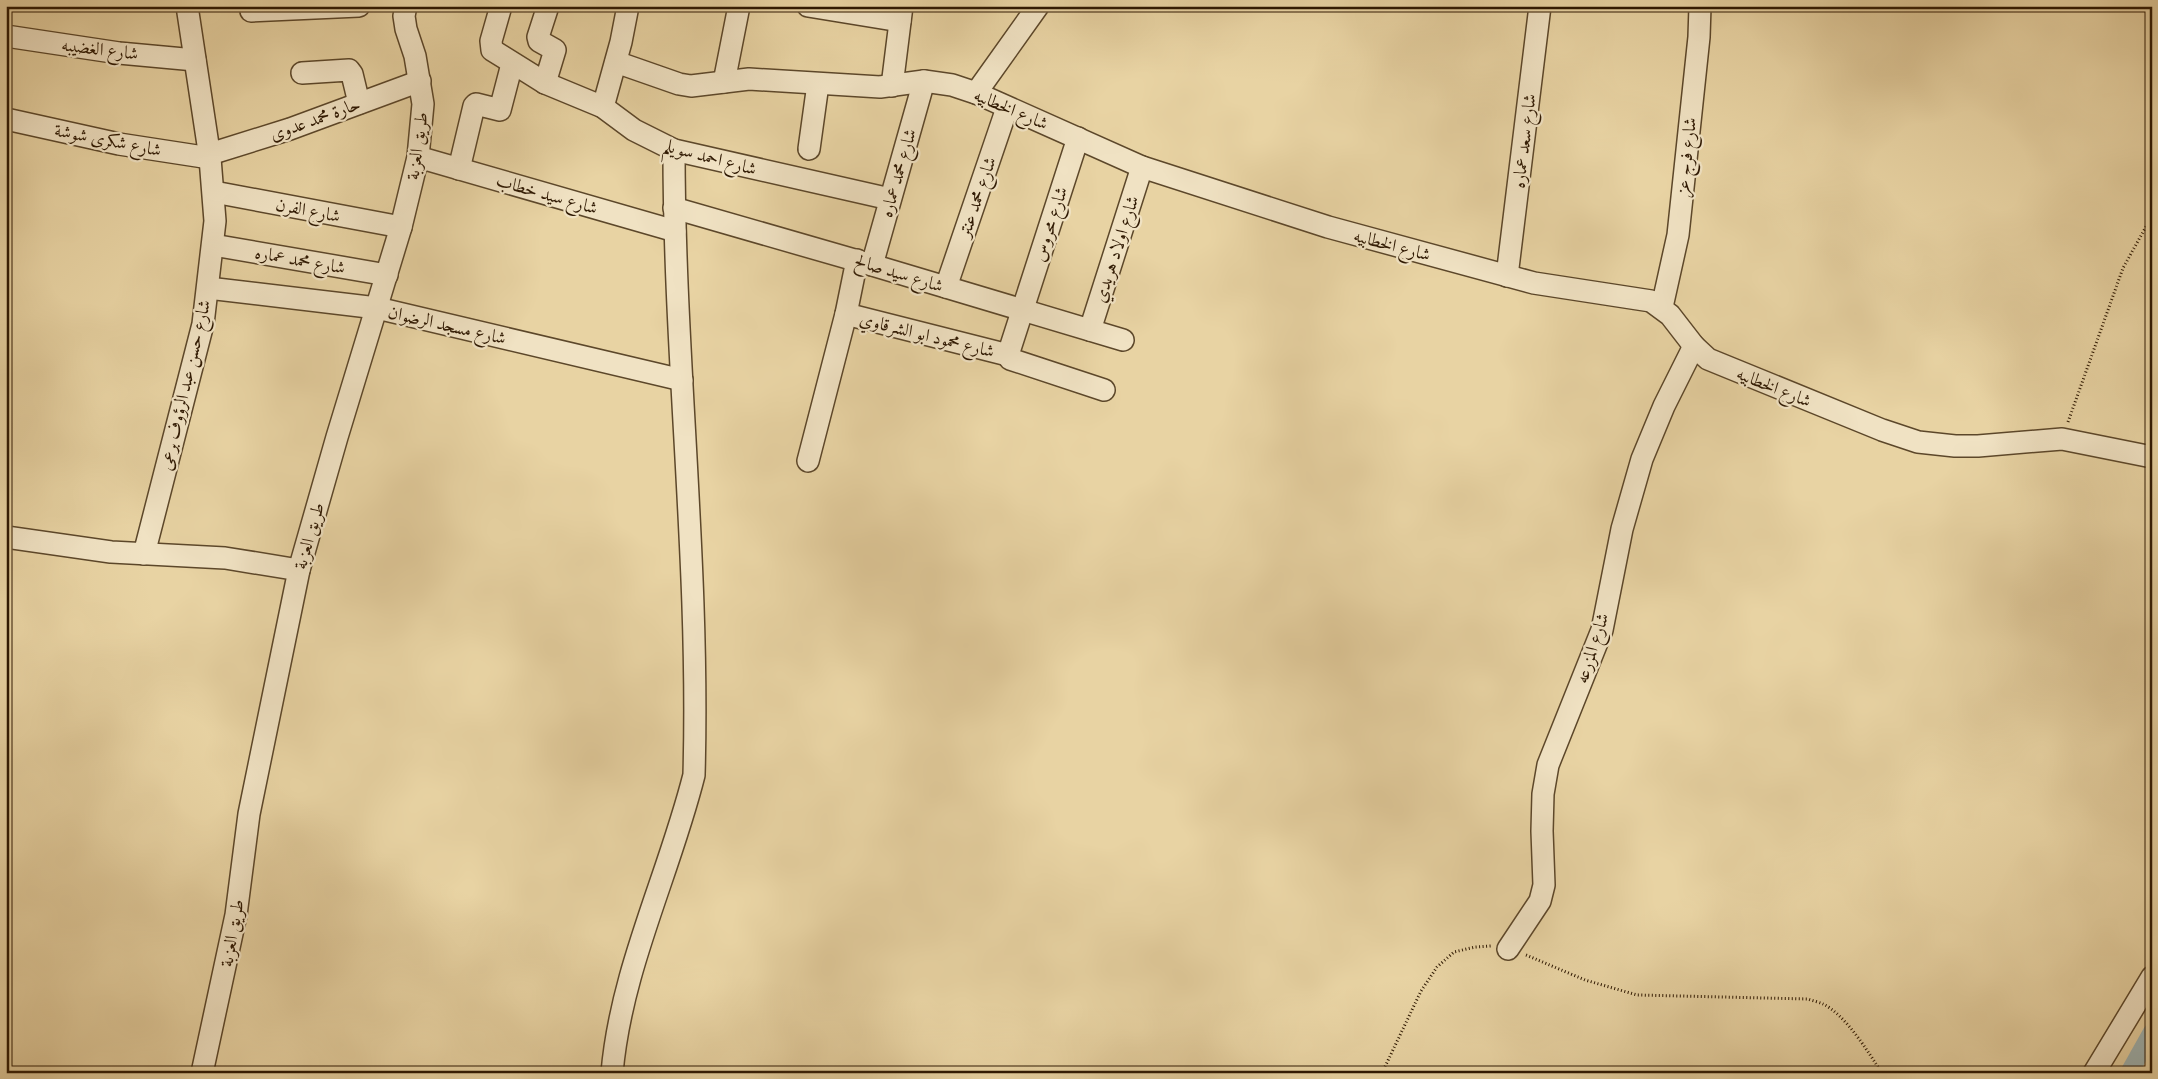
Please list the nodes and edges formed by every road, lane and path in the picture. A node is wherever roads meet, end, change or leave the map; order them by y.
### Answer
1 (187, 6) edge
2 (359, 6) edge
3 (406, 6) edge
4 (501, 6) edge
5 (548, 6) edge
6 (628, 6) edge
7 (739, 6) edge
8 (808, 6) edge
9 (1038, 6) edge
10 (1540, 6) edge
11 (1700, 6) edge
12 (251, 11) dead end
13 (901, 14) edge
14 (6, 36) edge
15 (195, 60) junction
16 (616, 62) junction
17 (512, 64) junction
18 (302, 73) dead end
19 (420, 81) junction
20 (924, 81) junction
21 (724, 82) junction
22 (546, 83) junction
23 (818, 84) junction
24 (892, 86) junction
25 (976, 93) junction
26 (359, 103) junction
27 (604, 107) junction
28 (1008, 108) junction
29 (6, 119) edge
30 (1078, 138) junction
31 (809, 149) dead end
32 (674, 150) junction
33 (210, 156) junction
34 (418, 156) junction
35 (1142, 167) junction
36 (459, 169) junction
37 (214, 192) junction
38 (890, 199) junction
39 (674, 208) junction
40 (2152, 216) edge
41 (402, 227) junction
42 (675, 231) junction
43 (213, 244) junction
44 (864, 262) junction
45 (387, 275) junction
46 (1507, 276) junction
47 (946, 287) junction
48 (208, 288) junction
49 (1662, 307) junction
50 (377, 308) junction
51 (1022, 310) junction
52 (846, 314) junction
53 (1090, 330) junction
54 (1123, 340) dead end
55 (1694, 346) junction
56 (1008, 356) junction
57 (682, 380) junction
58 (1104, 390) dead end
59 (2062, 440) junction
60 (2152, 457) edge
61 (808, 461) dead end
62 (6, 537) edge
63 (144, 554) junction
64 (299, 570) junction
65 (1508, 949) junction
66 (2152, 977) edge
67 (202, 1073) edge
68 (612, 1073) edge
69 (1382, 1073) edge
70 (1882, 1073) edge
71 (2094, 1073) edge

1 - 15 street, شارع حسن عبد الرؤوف برعى
2 - 12 street
3 - 19 street, طريق العزبة
4 - 17 street, شارع احمد سويلم
5 - 22 street
6 - 16 street
7 - 21 street
8 - 13 street
9 - 25 street
10 - 46 street, شارع سعد عماره
11 - 49 street, شارع فرج عز
13 - 24 street
14 - 15 street, شارع الغضيبه
15 - 33 street, شارع حسن عبد الرؤوف برعى
16 - 21 street, شارع الخطابيه
16 - 27 street
17 - 22 street, شارع احمد سويلم
17 - 36 street
18 - 26 street
19 - 26 street, حارة محمد عدوى
19 - 34 street, طريق العزبة
20 - 24 street, شارع الخطابيه
20 - 25 street, شارع الخطابيه
20 - 38 street, شارع محمد عماره
21 - 23 street, شارع الخطابيه
22 - 27 street, شارع احمد سويلم
23 - 24 street, شارع الخطابيه
23 - 31 street
25 - 28 street, شارع الخطابيه
26 - 33 street, حارة محمد عدوى
27 - 32 street, شارع احمد سويلم
28 - 30 street, شارع الخطابيه
28 - 47 street, شارع محمد عنتر
29 - 33 street, شارع شكرى شوشة
30 - 35 street, شارع الخطابيه
30 - 51 street, شارع محروس
32 - 38 street, شارع احمد سويلم
32 - 39 street
33 - 37 street, شارع حسن عبد الرؤوف برعى
34 - 36 street, شارع سيد خطاب
34 - 41 street, طريق العزبة
35 - 46 street, شارع الخطابيه
35 - 53 street, شارع اولاد هريدي
36 - 42 street, شارع سيد خطاب
37 - 41 street, شارع الفرن
37 - 43 street, شارع حسن عبد الرؤوف برعى
38 - 44 street, شارع محمد عماره
39 - 42 street
39 - 44 street, شارع سيد صالح
40 - 59 path
41 - 45 street, طريق العزبة
42 - 57 street
43 - 45 street, شارع محمد عماره
43 - 48 street, شارع حسن عبد الرؤوف برعى
44 - 47 street, شارع سيد صالح
44 - 52 street, شارع محمد عماره
45 - 50 street, طريق العزبة
46 - 49 street, شارع الخطابيه
47 - 51 street, شارع سيد صالح
48 - 50 street, شارع مسجد الرضوان
48 - 63 street, شارع حسن عبد الرؤوف برعى
49 - 55 street, شارع الخطابيه
50 - 57 street, شارع مسجد الرضوان
50 - 64 street, طريق العزبة
51 - 53 street, شارع سيد صالح
51 - 56 street, شارع محروس
52 - 56 street, شارع محمود ابو الشرقاوي
52 - 61 street, شارع محمد عماره
53 - 54 street, شارع سيد صالح
55 - 59 street, شارع الخطابيه
55 - 65 street, شارع المزرعه
56 - 58 street, شارع محمود ابو الشرقاوي
57 - 68 street
59 - 60 street, شارع الخطابيه
62 - 63 street
63 - 64 street
64 - 67 street, طريق العزبة
65 - 69 path
65 - 70 path
66 - 71 street

